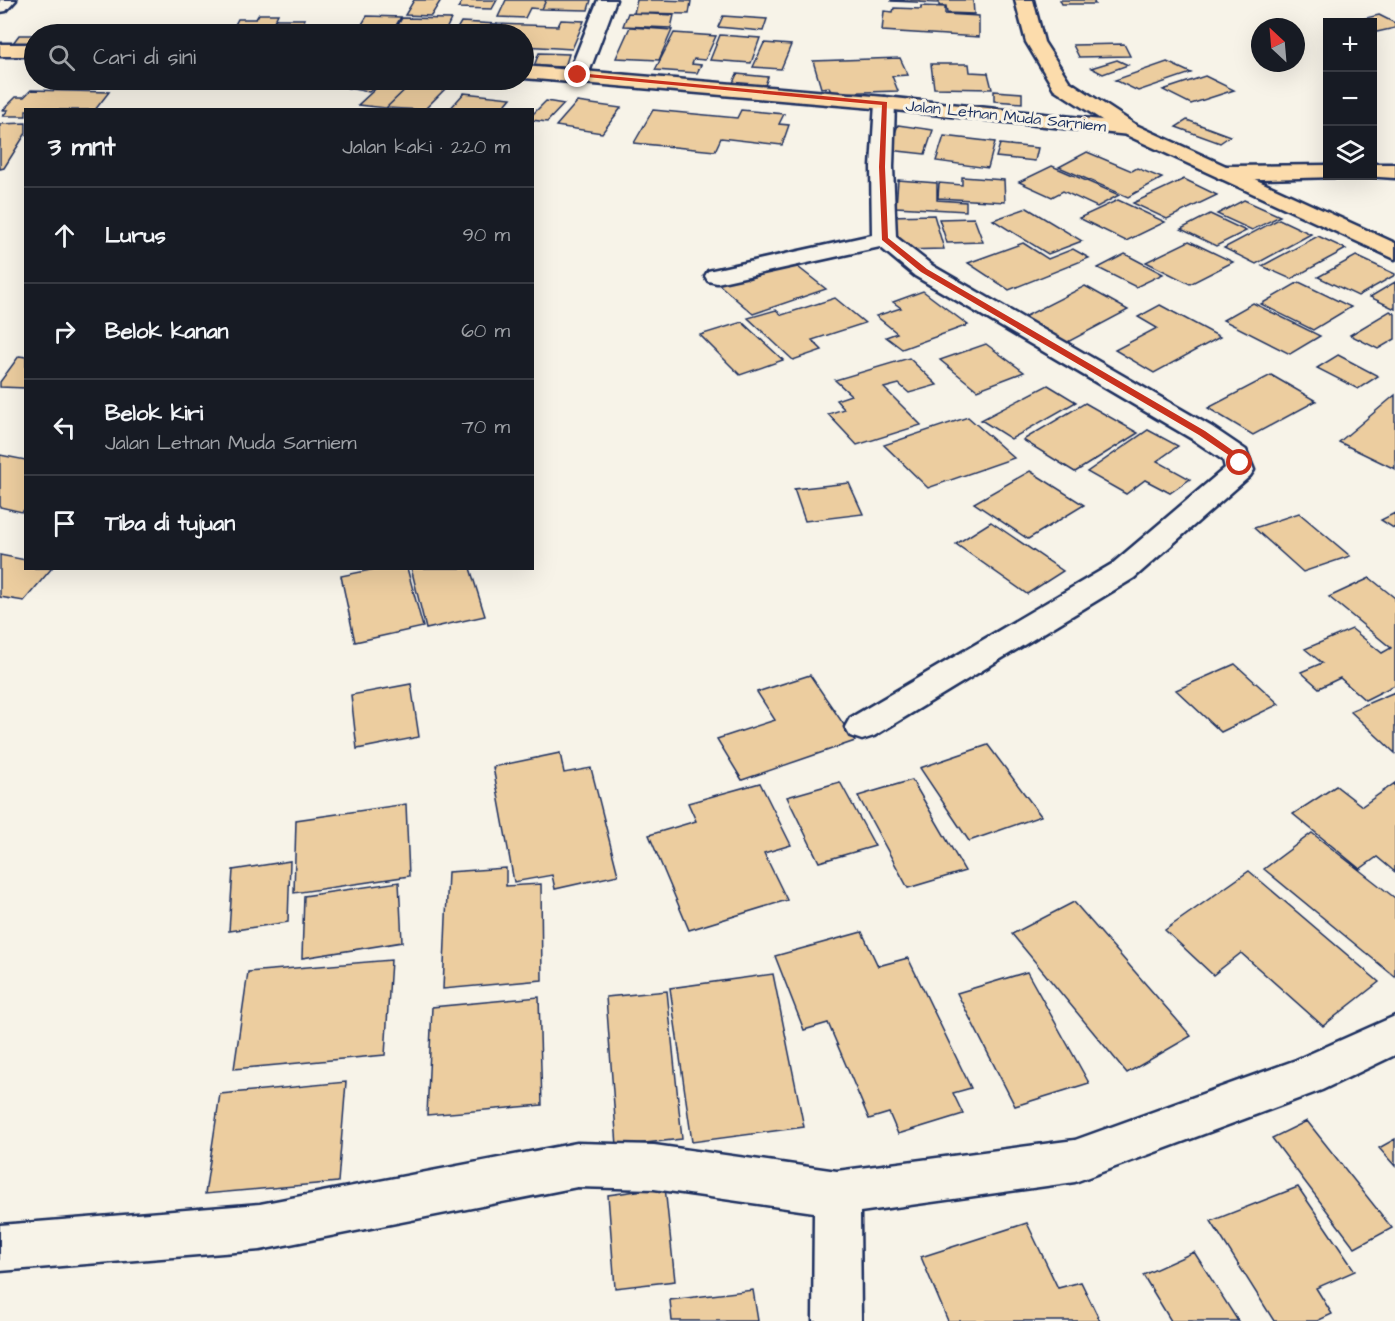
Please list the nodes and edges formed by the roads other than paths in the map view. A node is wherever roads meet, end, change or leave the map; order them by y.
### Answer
1 (7, 0) edge
2 (607, 0) edge
3 (1024, 0) edge
4 (0, 7) edge
5 (0, 50) edge
6 (24, 50) edge
7 (534, 73) edge
8 (578, 75) junction
9 (885, 103) junction
10 (1129, 129) junction
11 (1377, 171) edge
12 (1395, 171) edge
13 (1323, 172) edge
14 (1226, 173) junction
15 (884, 239) junction
16 (1395, 252) edge
17 (717, 276) dead end
18 (862, 727) dead end
19 (1395, 1035) edge
20 (837, 1193) junction
21 (0, 1248) edge
22 (837, 1321) edge

1 - 4 street
2 - 8 street
3 - 10 main road
5 - 6 main road
7 - 8 main road, Jalan Letnan Muda Sarniem
8 - 9 main road, Jalan Letnan Muda Sarniem
9 - 10 main road, Jalan Letnan Muda Sarniem
9 - 15 street
10 - 14 main road
11 - 12 main road
13 - 14 main road
14 - 16 main road
15 - 17 street
15 - 18 street
19 - 20 street
20 - 21 street
20 - 22 street

